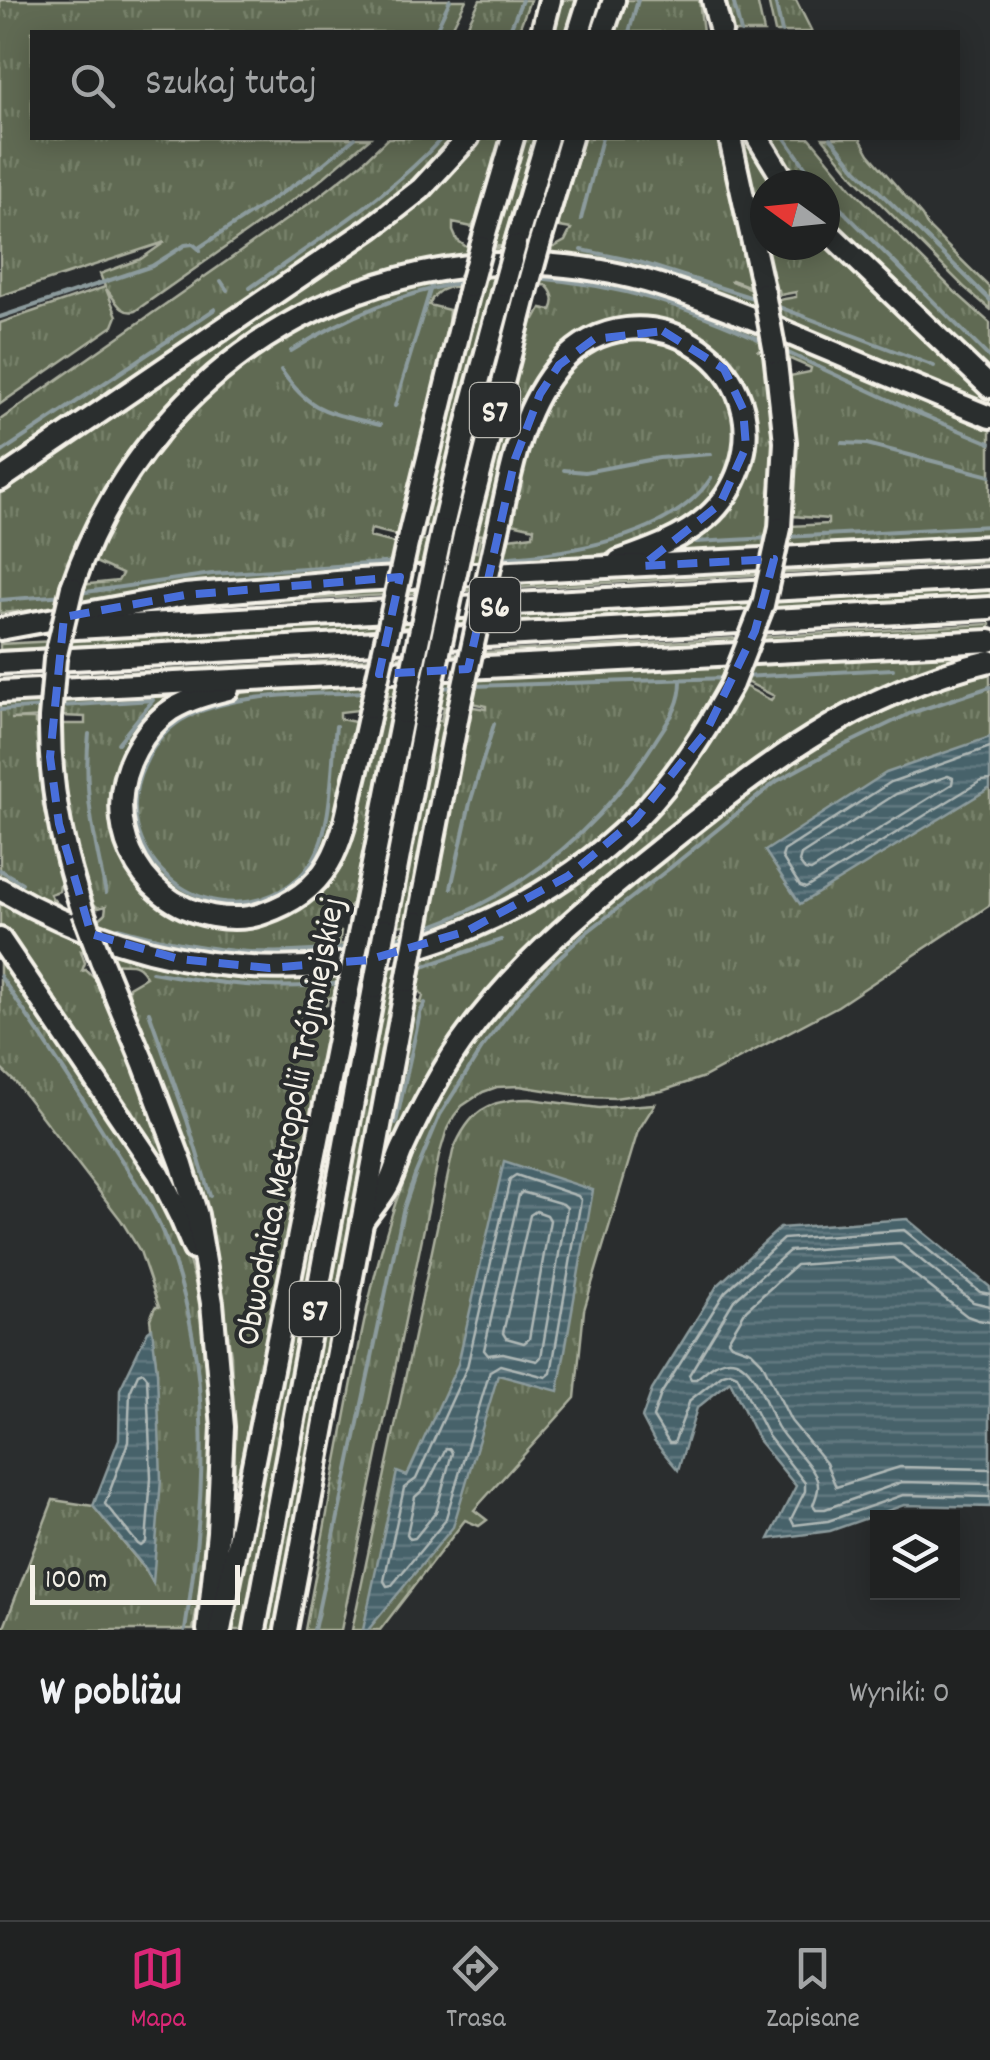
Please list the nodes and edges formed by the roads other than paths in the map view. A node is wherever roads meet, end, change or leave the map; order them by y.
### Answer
1 (550, 0) edge
2 (589, 0) edge
3 (614, 0) edge
4 (712, 0) edge
5 (542, 30) edge
6 (580, 30) edge
7 (605, 30) edge
8 (718, 30) edge
9 (466, 140) edge
10 (512, 140) edge
11 (546, 140) edge
12 (571, 140) edge
13 (730, 140) edge
14 (759, 140) edge
15 (778, 170) edge
16 (840, 243) edge
17 (990, 387) edge
18 (990, 417) edge
19 (0, 480) edge
20 (990, 547) edge
21 (605, 566) junction
22 (990, 578) edge
23 (990, 608) edge
24 (0, 631) edge
25 (990, 641) edge
26 (990, 661) edge
27 (0, 663) edge
28 (268, 680) junction
29 (0, 692) edge
30 (0, 889) edge
31 (0, 939) edge
32 (362, 1222) junction
33 (212, 1303) junction
34 (208, 1630) edge
35 (220, 1630) edge
36 (255, 1630) edge
37 (286, 1630) edge

1 - 5 highway
2 - 6 highway
3 - 7 highway
4 - 8 highway
9 - 19 highway
10 - 28 highway, bridge
11 - 35 highway, Obwodnica Metropolii Trójmiejskiej / S7, bridge
12 - 36 highway, Obwodnica Metropolii Trójmiejskiej / S7, bridge
13 - 30 highway, bridge
14 - 15 highway
16 - 17 highway
18 - 33 highway, bridge
20 - 21 highway
21 - 24 highway
21 - 32 highway, bridge
22 - 24 highway, S6
23 - 27 highway, S6
25 - 28 highway
26 - 32 highway
28 - 29 highway
31 - 33 highway
32 - 37 highway
33 - 34 highway

